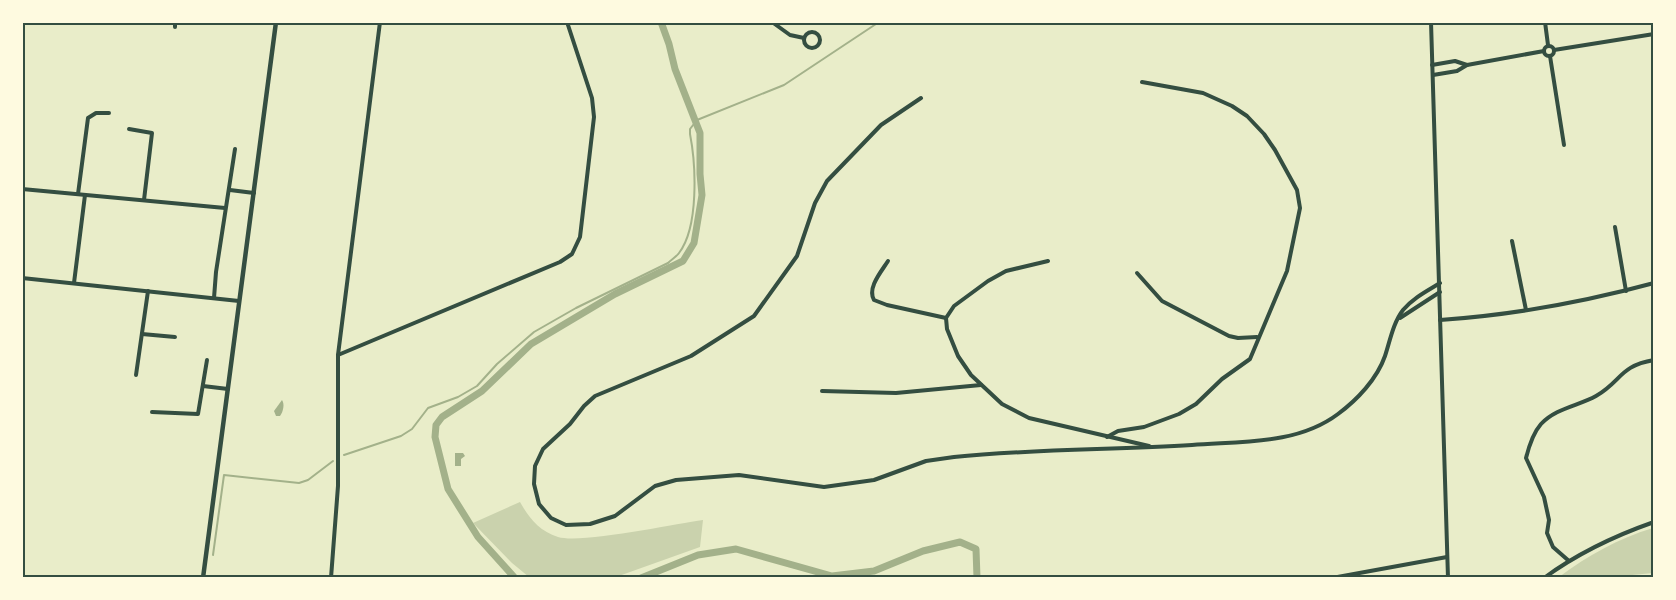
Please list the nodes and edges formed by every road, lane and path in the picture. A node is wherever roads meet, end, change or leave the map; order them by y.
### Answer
1 (276, 22) edge
2 (380, 22) edge
3 (567, 22) edge
4 (772, 22) edge
5 (1431, 22) edge
6 (1545, 22) edge
7 (1654, 34) edge
8 (804, 38) junction
9 (1548, 46) junction
10 (1554, 50) junction
11 (1544, 51) junction
12 (1550, 56) junction
13 (1432, 65) junction
14 (1467, 65) junction
15 (1432, 75) junction
16 (1142, 82) dead end
17 (921, 98) dead end
18 (109, 113) dead end
19 (129, 129) dead end
20 (1564, 145) dead end
21 (235, 149) dead end
22 (22, 189) edge
23 (230, 190) junction
24 (254, 193) junction
25 (78, 194) junction
26 (85, 195) junction
27 (144, 200) junction
28 (225, 208) junction
29 (1615, 227) dead end
30 (1512, 241) dead end
31 (888, 260) dead end
32 (1048, 260) dead end
33 (1137, 273) dead end
34 (22, 278) edge
35 (1440, 283) junction
36 (1654, 283) edge
37 (74, 284) junction
38 (148, 291) junction
39 (1626, 291) junction
40 (1440, 292) junction
41 (214, 298) junction
42 (240, 301) junction
43 (1526, 310) junction
44 (946, 318) junction
45 (1398, 319) junction
46 (1440, 320) junction
47 (142, 334) junction
48 (175, 337) dead end
49 (1257, 337) junction
50 (338, 355) junction
51 (207, 360) dead end
52 (1654, 360) edge
53 (136, 374) dead end
54 (981, 385) junction
55 (203, 386) junction
56 (228, 389) junction
57 (822, 391) dead end
58 (152, 412) dead end
59 (1108, 437) junction
60 (1156, 448) junction
61 (1654, 522) edge
62 (1447, 557) junction
63 (1569, 561) junction
64 (203, 578) edge
65 (332, 578) edge
66 (1332, 578) edge
67 (1448, 578) edge
68 (1544, 578) edge

1 - 24 street
2 - 50 street
3 - 50 street
4 - 8 street
5 - 13 street
6 - 9 street
7 - 10 street
8 - 8 street
9 - 10 street
9 - 11 street
10 - 12 street
11 - 12 street
11 - 14 street
12 - 20 street
13 - 14 street
13 - 15 street
14 - 15 street
15 - 35 street
16 - 49 street
17 - 60 street
18 - 25 street
19 - 27 street
21 - 23 street
22 - 25 street
23 - 24 street
23 - 28 street
24 - 42 street
25 - 26 street
26 - 27 street
26 - 37 street
27 - 28 street
28 - 41 street
29 - 39 street
30 - 43 street
31 - 44 street
32 - 44 street
33 - 49 street
34 - 37 street
35 - 40 street
35 - 45 street
36 - 39 street
37 - 38 street
38 - 41 street
38 - 47 street
39 - 43 street
40 - 45 street
40 - 46 street
41 - 42 street
42 - 56 street
43 - 46 street
44 - 54 street
45 - 60 street
46 - 62 street
47 - 48 street
47 - 53 street
49 - 59 street
50 - 65 street
51 - 55 street
52 - 63 street
54 - 57 street
54 - 59 street
55 - 56 street
55 - 58 street
56 - 64 street
59 - 60 street
61 - 63 street
62 - 66 street
62 - 67 street
63 - 68 street

